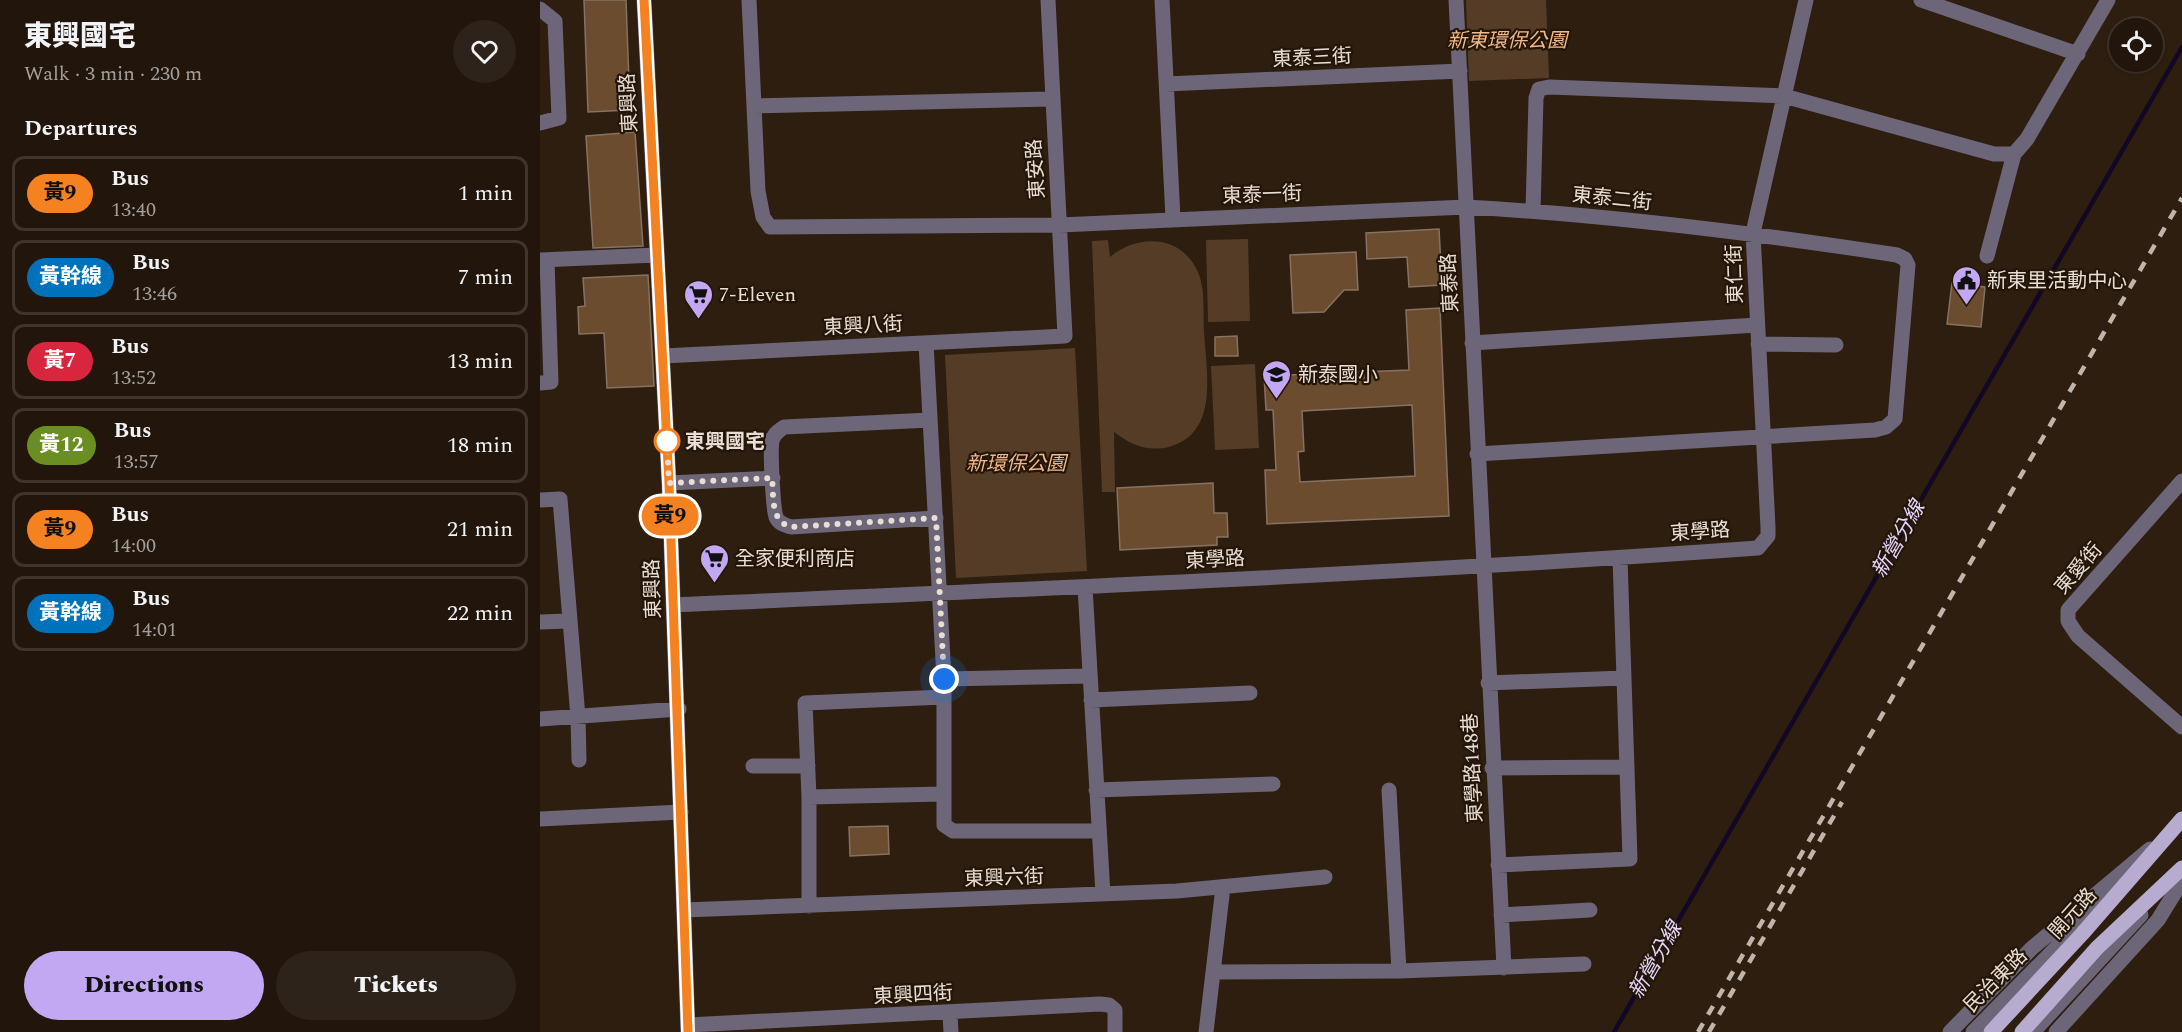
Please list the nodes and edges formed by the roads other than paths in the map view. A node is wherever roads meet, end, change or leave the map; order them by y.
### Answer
1 (644, 0) edge
2 (749, 0) edge
3 (1048, 0) edge
4 (1162, 0) edge
5 (1456, 0) edge
6 (1806, 0) edge
7 (1921, 0) edge
8 (2108, 0) edge
9 (540, 9) edge
10 (2078, 54) junction
11 (1460, 71) junction
12 (1166, 84) junction
13 (1784, 96) junction
14 (1051, 99) junction
15 (755, 106) junction
16 (540, 123) edge
17 (2014, 154) junction
18 (1466, 207) junction
19 (1533, 211) junction
20 (1173, 218) junction
21 (1060, 225) junction
22 (1754, 233) junction
23 (657, 255) junction
24 (1987, 256) dead end
25 (543, 260) edge
26 (1757, 326) junction
27 (1065, 336) joint
28 (926, 343) junction
29 (1472, 343) junction
30 (1758, 344) junction
31 (1836, 345) dead end
32 (663, 356) junction
33 (540, 383) edge
34 (930, 420) junction
35 (1763, 437) junction
36 (1478, 454) junction
37 (772, 478) junction
38 (2182, 482) edge
39 (669, 483) junction
40 (540, 500) edge
41 (936, 518) junction
42 (1758, 548) joint
43 (1620, 558) junction
44 (1485, 565) junction
45 (1085, 587) junction
46 (940, 593) junction
47 (673, 605) junction
48 (568, 621) junction
49 (540, 622) edge
50 (1089, 676) junction
51 (1624, 678) junction
52 (944, 679) junction
53 (1488, 683) junction
54 (1250, 693) dead end
55 (944, 697) junction
56 (1091, 700) junction
57 (679, 709) junction
58 (578, 717) junction
59 (540, 719) edge
60 (2182, 727) edge
61 (579, 760) dead end
62 (753, 766) dead end
63 (808, 766) junction
64 (1626, 767) junction
65 (1492, 768) junction
66 (1273, 784) dead end
67 (1096, 790) junction
68 (1389, 790) dead end
69 (944, 794) junction
70 (809, 797) junction
71 (681, 812) junction
72 (540, 819) edge
73 (2177, 824) edge
74 (1098, 831) junction
75 (1498, 865) junction
76 (2182, 869) edge
77 (1324, 877) dead end
78 (2182, 881) edge
79 (1223, 887) junction
80 (1103, 894) junction
81 (809, 906) junction
82 (684, 910) junction
83 (1590, 910) dead end
84 (1501, 915) junction
85 (1584, 964) dead end
86 (1504, 968) junction
87 (1399, 971) junction
88 (1213, 972) junction
89 (950, 1014) junction
90 (688, 1029) edge
91 (951, 1032) edge
92 (1115, 1032) edge
93 (1206, 1032) edge
94 (1950, 1032) edge
95 (1973, 1032) edge
96 (1991, 1032) edge
97 (2022, 1032) edge
98 (2033, 1032) edge
99 (2056, 1032) edge

1 - 23 street, 東興路
2 - 15 street
3 - 14 street, 東安路
4 - 12 street
5 - 11 street, 東泰路
6 - 13 street, 東仁街
7 - 10 street
8 - 10 street
9 - 16 street
10 - 17 street
11 - 12 street, 東泰三街
11 - 18 street, 東泰路
12 - 20 street
13 - 17 street
13 - 19 street
13 - 22 street, 東仁街
14 - 15 street
14 - 21 street, 東安路
15 - 21 street, 東泰一街
17 - 24 street
18 - 19 street, 東泰二街
18 - 20 street, 東泰一街
18 - 29 street, 東泰路
19 - 22 street, 東泰二街
20 - 21 street, 東泰一街
21 - 27 street, 東安路
22 - 26 street, 東仁街
22 - 35 street, 東泰二街
23 - 25 street
23 - 32 street, 東興路
25 - 33 street
26 - 29 street
26 - 30 street, 東仁街
27 - 28 street, 東興八街
28 - 32 street, 東興八街
28 - 34 street
29 - 36 street, 東泰路
30 - 31 street
30 - 35 street, 東仁街
32 - 39 street, 東興路
34 - 37 street
34 - 41 street
35 - 36 street
35 - 42 street, 東仁街
36 - 44 street, 東泰路
37 - 39 street
37 - 41 street
38 - 60 street, 東愛街
39 - 47 street, 東興路
40 - 48 street
41 - 46 street
42 - 43 street, 東學路
43 - 44 street, 東學路
43 - 51 street
44 - 45 street, 東學路
44 - 53 street, 東學路148巷
45 - 46 street, 東學路
45 - 50 street
46 - 47 street, 東學路
46 - 52 street
47 - 57 street, 東興路
48 - 49 street
48 - 58 street
50 - 52 street
50 - 56 street
51 - 53 street
51 - 64 street
52 - 55 street
53 - 65 street, 東學路148巷
54 - 56 street
55 - 63 street
55 - 69 street
56 - 67 street
57 - 58 street
57 - 71 street, 東興路
58 - 59 street
58 - 61 street
62 - 63 street
63 - 70 street
64 - 65 street
64 - 75 street
65 - 75 street, 東學路148巷
66 - 67 street
67 - 74 street
68 - 87 street
69 - 70 street
69 - 74 street
70 - 81 street
71 - 72 street
71 - 82 street, 東興路
73 - 94 street
73 - 95 street, 民治東路
73 - 96 main road, 開元路
74 - 80 street
75 - 84 street, 東學路148巷
76 - 97 main road
76 - 98 street
77 - 79 street, 東興六街
78 - 99 street
79 - 80 street, 東興六街
79 - 88 street
80 - 81 street, 東興六街
81 - 82 street, 東興六街
82 - 90 street, 東興路
83 - 84 street
84 - 86 street, 東學路148巷
85 - 86 street
86 - 87 street
87 - 88 street
88 - 93 street
89 - 90 street, 東興四街
89 - 91 street
89 - 92 street, 東興四街

